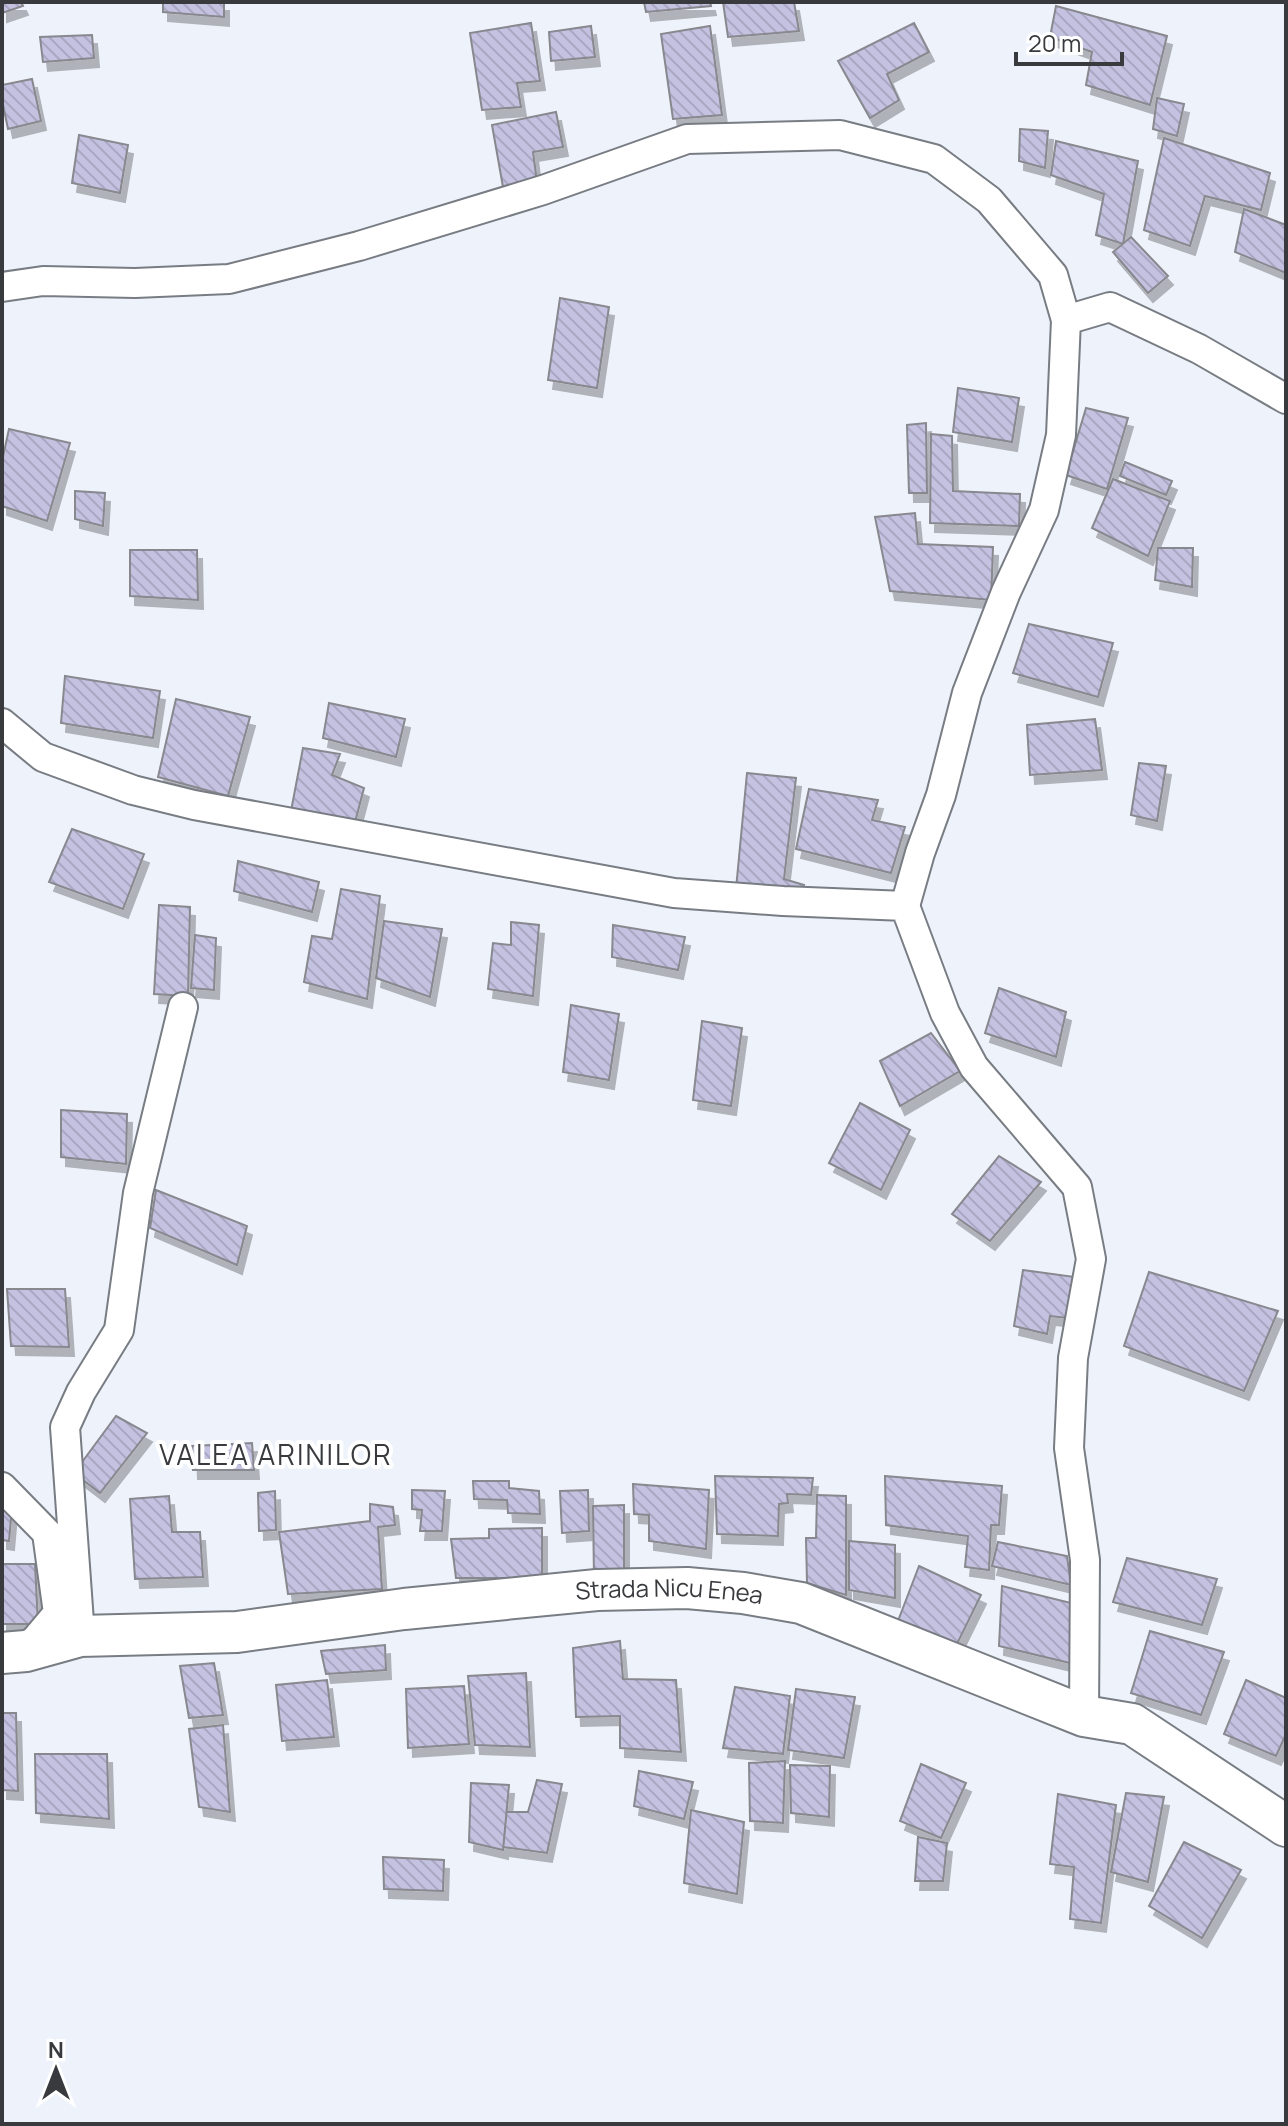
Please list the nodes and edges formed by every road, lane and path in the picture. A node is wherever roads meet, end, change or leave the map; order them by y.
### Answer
1 (2, 287) edge
2 (1066, 320) junction
3 (1286, 399) edge
4 (2, 723) edge
5 (905, 906) junction
6 (183, 1007) dead end
7 (2, 1487) edge
8 (80, 1636) junction
9 (14, 1652) edge
10 (1084, 1716) junction
11 (1286, 1826) edge

1 - 2 street
2 - 3 street
2 - 5 street
4 - 5 street
5 - 10 street
6 - 8 street
7 - 9 street
8 - 9 street, Strada Nicu Enea
8 - 10 street, Strada Nicu Enea
10 - 11 street, Strada Nicu Enea

